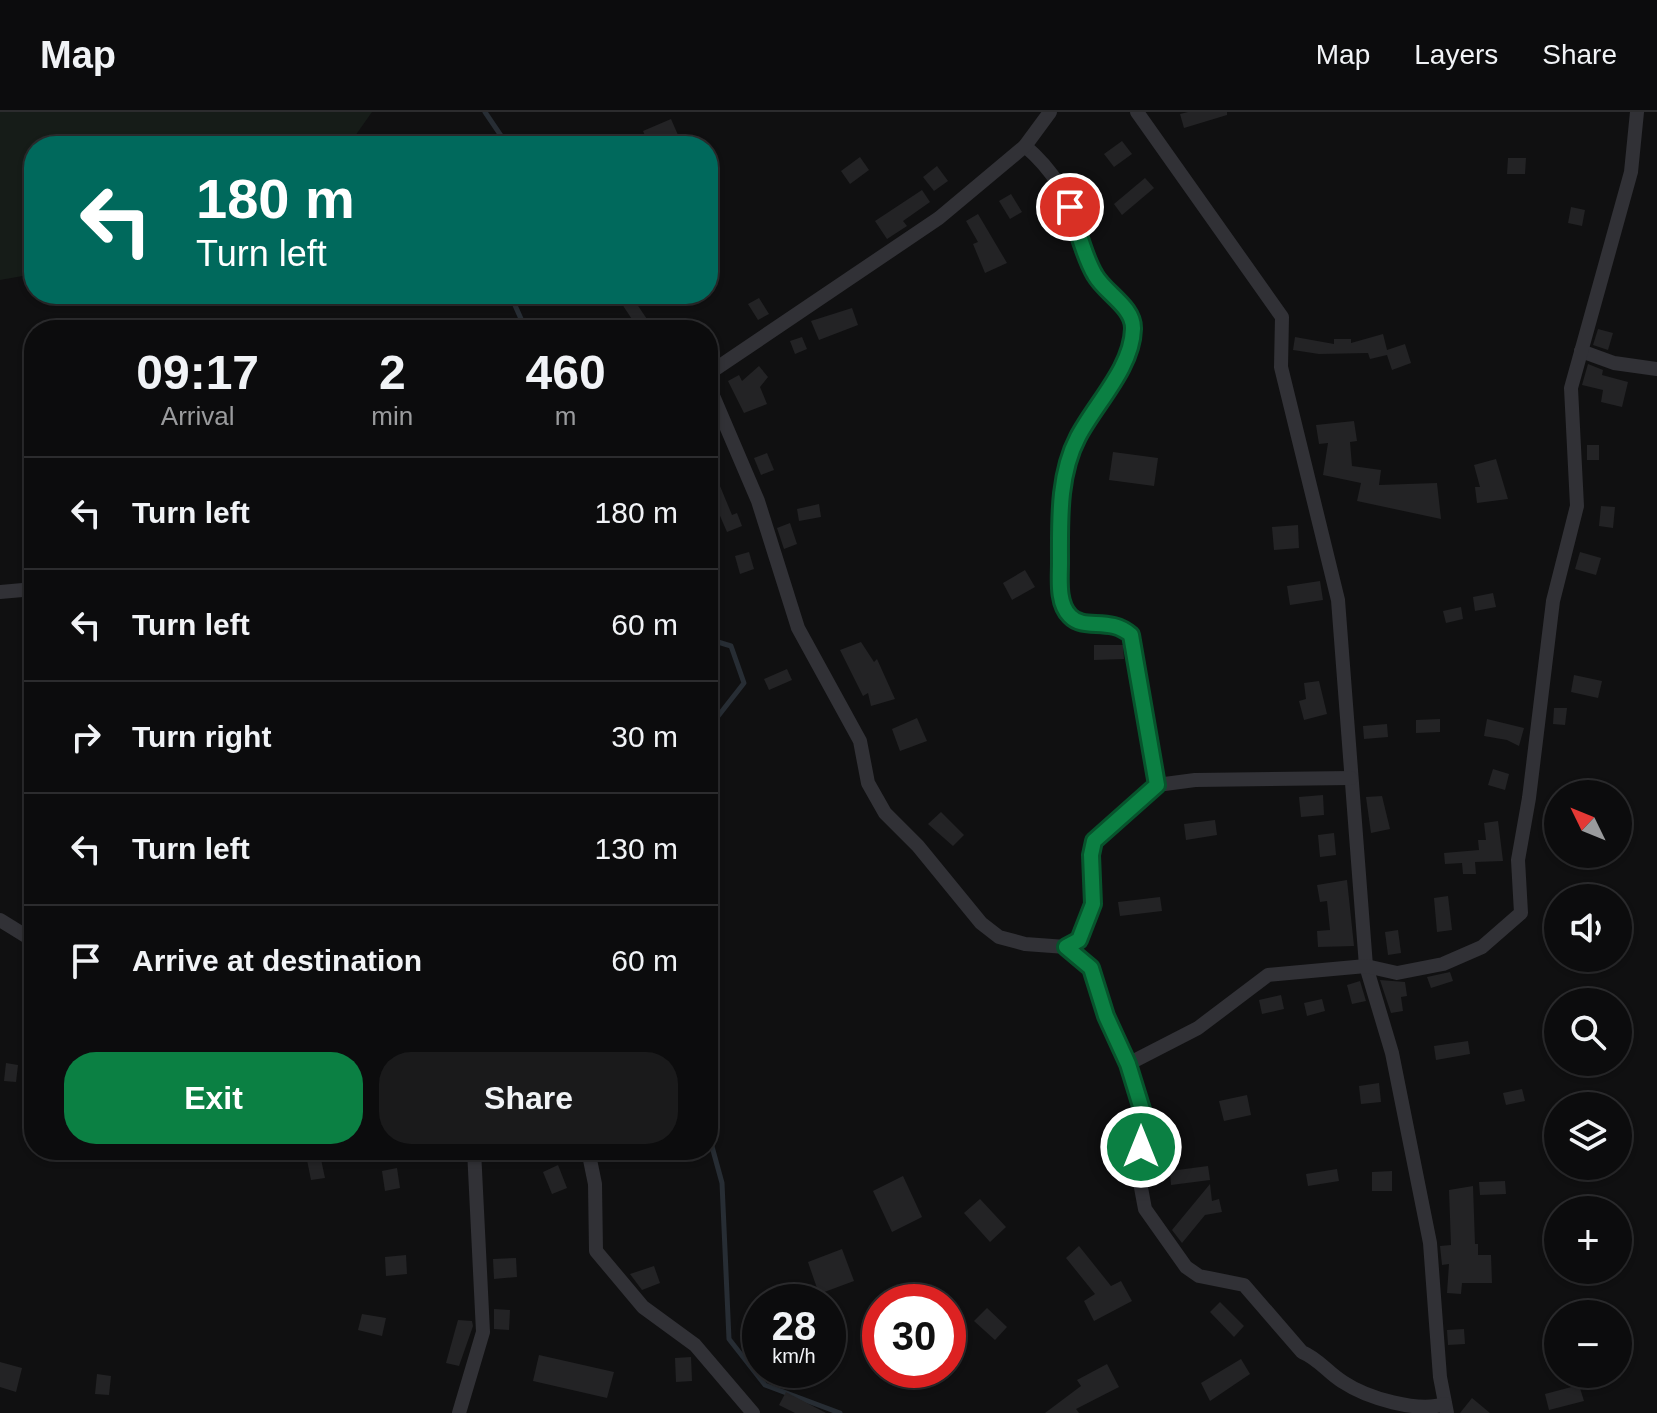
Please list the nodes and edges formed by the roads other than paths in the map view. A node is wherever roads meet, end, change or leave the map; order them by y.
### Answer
1 (1050, 112) edge
2 (1137, 112) edge
3 (1637, 112) edge
4 (1025, 146) junction
5 (1581, 351) junction
6 (718, 367) edge
7 (1656, 369) edge
8 (718, 407) edge
9 (24, 590) edge
10 (0, 592) edge
11 (1351, 778) junction
12 (1157, 785) junction
13 (0, 920) edge
14 (24, 935) edge
15 (1066, 947) junction
16 (1366, 966) junction
17 (1128, 1064) junction
18 (474, 1160) edge
19 (590, 1160) edge
20 (1446, 1409) edge
21 (459, 1413) edge
22 (753, 1413) edge

1 - 4 street
2 - 11 street
3 - 5 street
4 - 6 street
4 - 12 street
5 - 7 street
5 - 16 street
8 - 15 street
9 - 10 street
11 - 12 street
11 - 16 street
12 - 15 street
13 - 14 street
15 - 17 street
16 - 17 street
16 - 20 street
17 - 20 street
18 - 21 street
19 - 22 street

